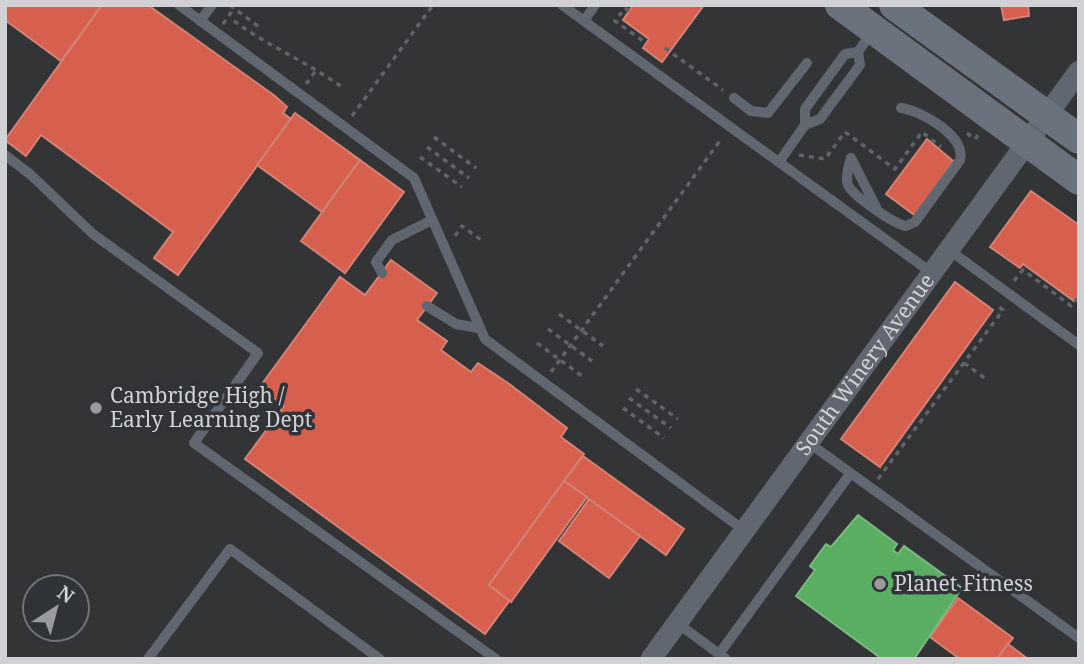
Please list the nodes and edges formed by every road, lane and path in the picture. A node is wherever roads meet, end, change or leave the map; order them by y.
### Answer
1 (179, 5) edge
2 (212, 5) edge
3 (433, 5) edge
4 (562, 5) edge
5 (595, 5) edge
6 (840, 5) edge
7 (894, 5) edge
8 (232, 7) edge
9 (629, 11) dead end
10 (200, 21) junction
11 (234, 21) dead end
12 (584, 21) junction
13 (224, 23) dead end
14 (259, 27) dead end
15 (866, 41) junction
16 (646, 43) dead end
17 (665, 48) dead end
18 (807, 63) dead end
19 (317, 69) junction
20 (1079, 71) edge
21 (306, 83) dead end
22 (342, 87) dead end
23 (734, 98) joint
24 (901, 108) dead end
25 (992, 116) junction
26 (1047, 116) junction
27 (805, 125) junction
28 (345, 126) junction
29 (735, 130) junction
30 (433, 137) dead end
31 (953, 138) junction
32 (1079, 139) edge
33 (1028, 142) junction
34 (427, 147) dead end
35 (789, 148) junction
36 (5, 155) edge
37 (420, 156) dead end
38 (779, 162) junction
39 (476, 168) dead end
40 (469, 178) dead end
41 (1079, 180) edge
42 (462, 187) dead end
43 (877, 209) junction
44 (432, 220) junction
45 (484, 243) dead end
46 (442, 244) junction
47 (949, 250) junction
48 (1023, 270) dead end
49 (382, 273) dead end
50 (932, 273) junction
51 (1079, 296) edge
52 (427, 306) dead end
53 (999, 307) dead end
54 (559, 314) dead end
55 (478, 328) junction
56 (548, 329) dead end
57 (582, 330) junction
58 (537, 344) dead end
59 (571, 345) junction
60 (1079, 345) edge
61 (603, 346) dead end
62 (560, 360) junction
63 (593, 361) dead end
64 (964, 363) junction
65 (582, 376) dead end
66 (986, 379) dead end
67 (544, 382) junction
68 (636, 389) dead end
69 (629, 398) dead end
70 (623, 408) dead end
71 (678, 419) dead end
72 (671, 428) dead end
73 (664, 438) dead end
74 (809, 443) junction
75 (850, 474) junction
76 (870, 489) junction
77 (745, 531) junction
78 (677, 623) junction
79 (1079, 638) edge
80 (723, 656) edge
81 (148, 659) edge
82 (380, 659) edge
83 (496, 659) edge
84 (651, 659) edge

1 - 10 lane
2 - 10 lane
3 - 28 path
4 - 12 lane
5 - 12 lane
6 - 15 main road
7 - 26 main road
8 - 13 path
8 - 14 path
9 - 16 path
10 - 28 lane
11 - 19 path
12 - 29 lane
15 - 25 main road
15 - 27 lane
15 - 27 lane
17 - 23 path
18 - 23 lane
19 - 21 path
19 - 22 path
20 - 26 street, South Winery Avenue
24 - 31 lane
25 - 31 path
25 - 33 main road
26 - 32 main road
26 - 33 street, South Winery Avenue
27 - 35 lane
28 - 44 lane
29 - 38 lane
29 - 57 path
30 - 39 path
31 - 35 path
31 - 43 lane
33 - 41 main road
33 - 47 street, South Winery Avenue
34 - 40 path
35 - 38 lane
36 - 83 lane
37 - 42 path
38 - 50 lane
43 - 43 lane
44 - 46 lane
44 - 49 lane
45 - 46 path
46 - 55 lane
47 - 50 street, South Winery Avenue
47 - 60 lane
48 - 51 path
50 - 74 street, South Winery Avenue
52 - 55 lane
53 - 64 path
54 - 57 path
55 - 67 lane
56 - 59 path
57 - 59 path
57 - 61 path
58 - 62 path
59 - 62 path
59 - 63 path
62 - 65 path
62 - 67 path
64 - 66 path
64 - 76 path
67 - 77 lane
68 - 71 path
69 - 72 path
70 - 73 path
74 - 75 lane
74 - 77 street, South Winery Avenue
75 - 76 lane
75 - 80 lane
76 - 79 lane
77 - 78 street, South Winery Avenue
78 - 80 lane
78 - 84 street, South Winery Avenue
81 - 82 lane

